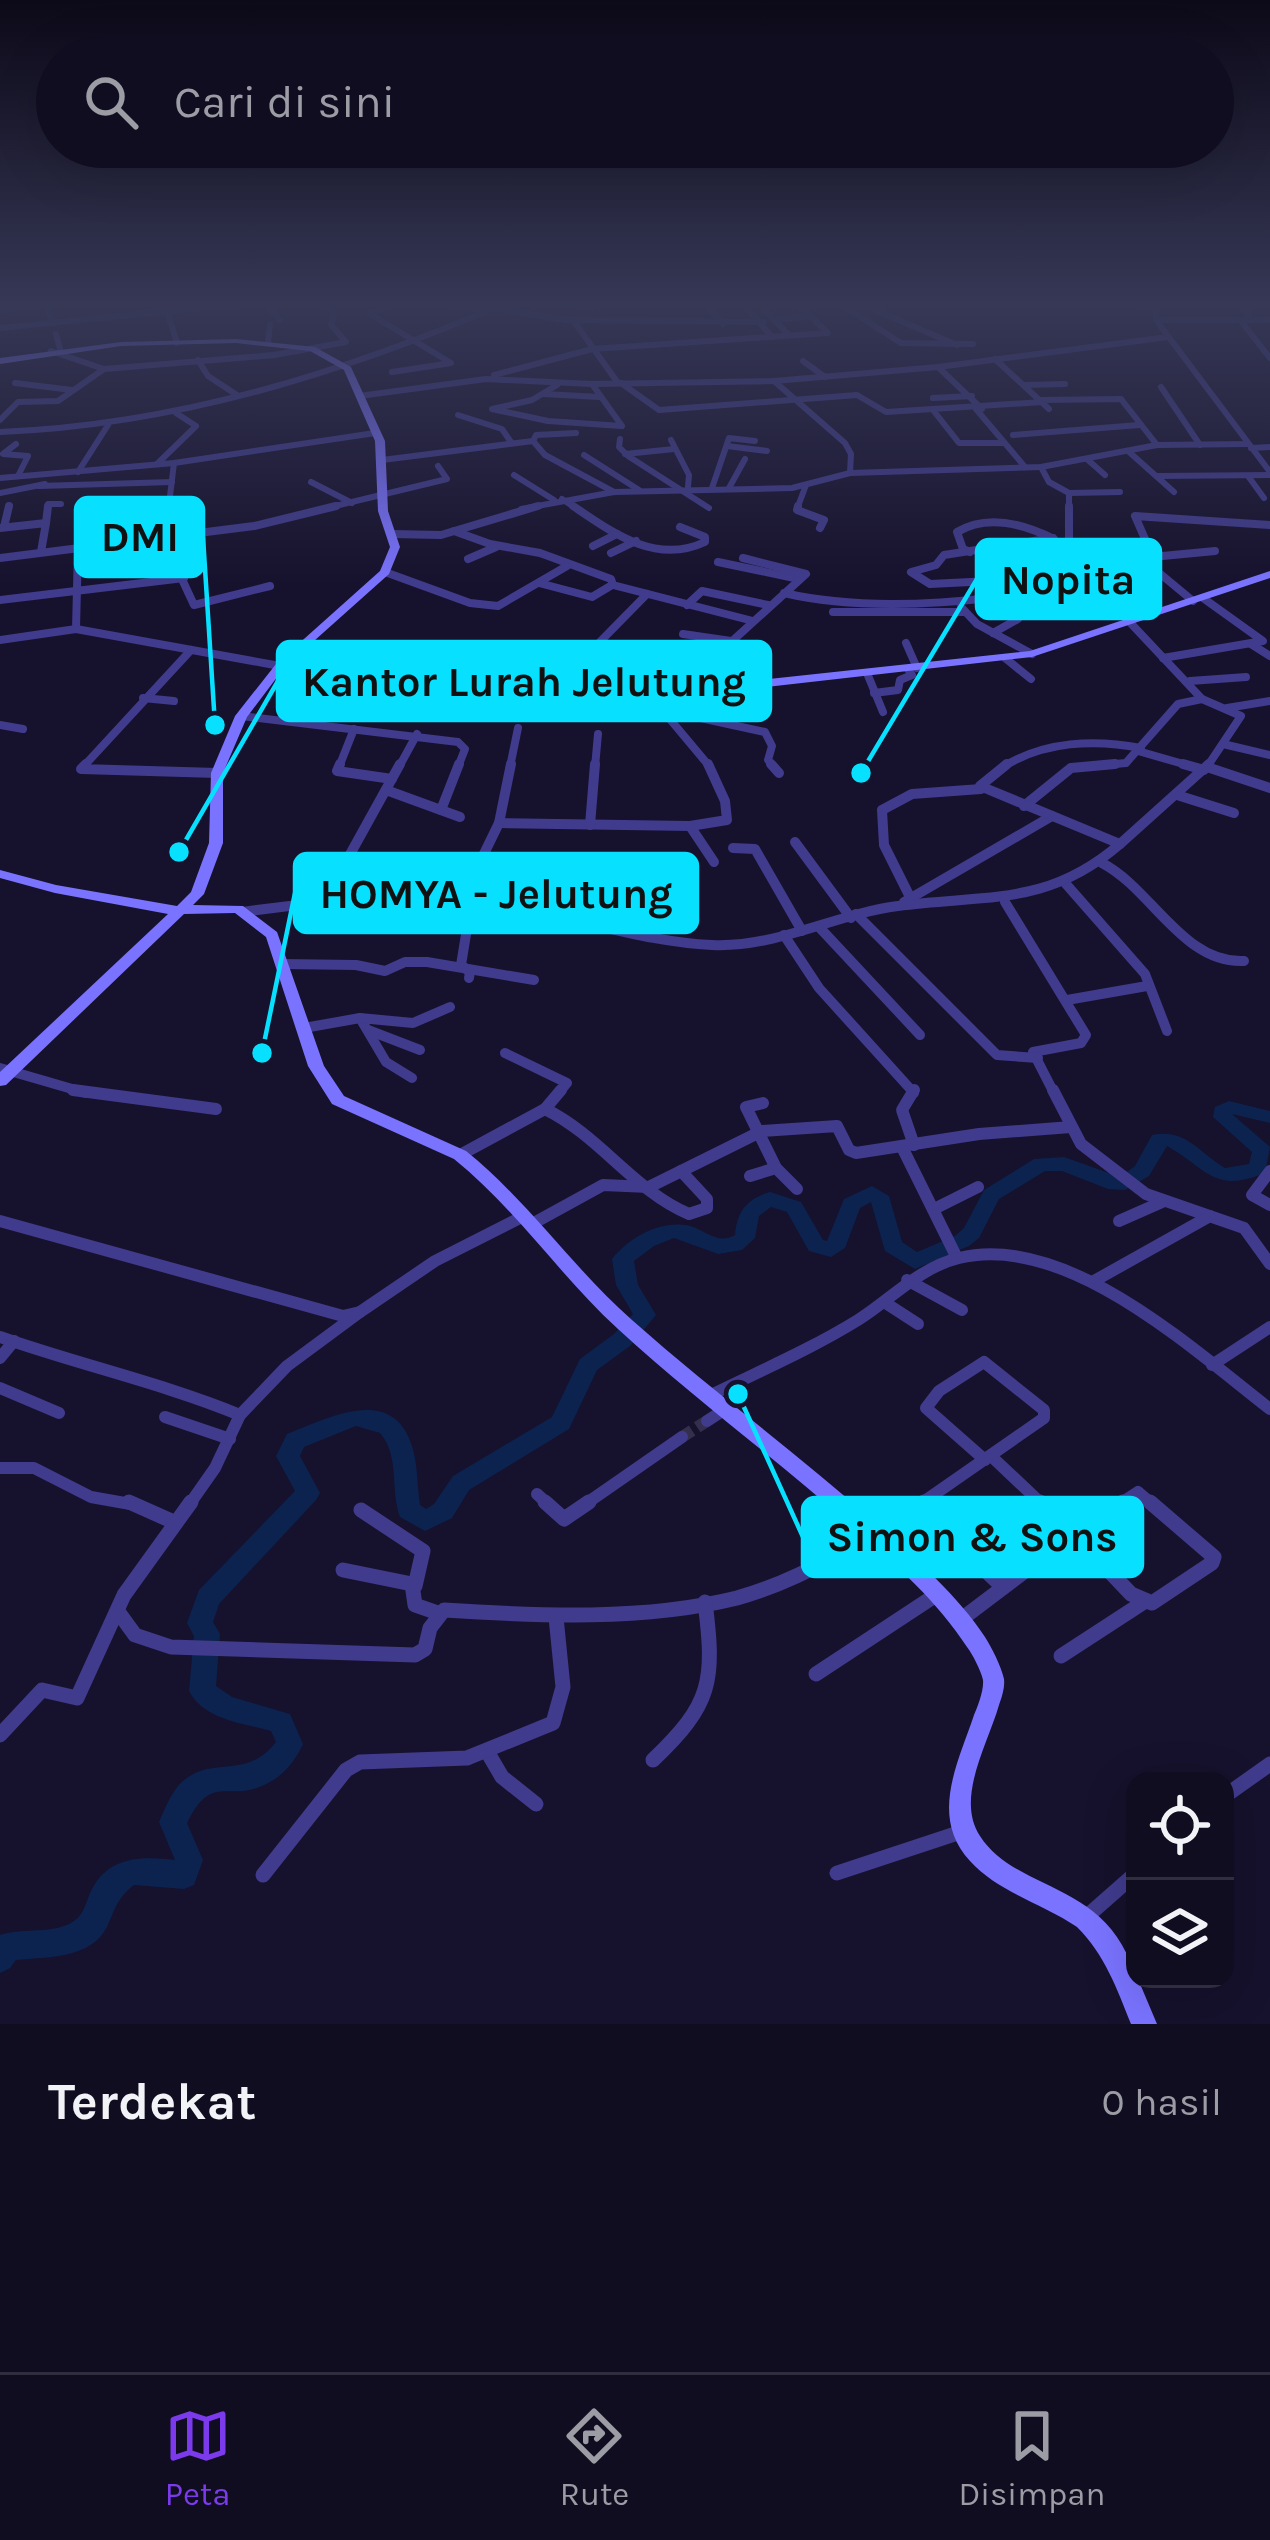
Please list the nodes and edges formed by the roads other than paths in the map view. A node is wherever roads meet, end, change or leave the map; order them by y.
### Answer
1 (61, 398) edge
2 (225, 398) edge
3 (360, 398) edge
4 (526, 398) edge
5 (601, 398) edge
6 (639, 398) edge
7 (790, 398) edge
8 (795, 398) edge
9 (863, 398) edge
10 (973, 398) edge
11 (1038, 398) edge
12 (1170, 398) edge
13 (1214, 398) edge
14 (1044, 404) junction
15 (705, 406) junction
16 (979, 409) junction
17 (932, 410) junction
18 (176, 413) junction
19 (458, 416) dead end
20 (712, 418) dead end
21 (0, 420) edge
22 (109, 425) junction
23 (1139, 425) junction
24 (0, 432) edge
25 (375, 433) junction
26 (576, 433) dead end
27 (1013, 435) dead end
28 (620, 439) dead end
29 (533, 441) junction
30 (755, 441) dead end
31 (511, 442) junction
32 (1003, 443) junction
33 (16, 445) dead end
34 (976, 445) junction
35 (1157, 445) junction
36 (1200, 445) junction
37 (727, 446) junction
38 (1250, 446) junction
39 (1270, 447) edge
40 (766, 451) dead end
41 (1128, 451) junction
42 (625, 454) junction
43 (584, 455) dead end
44 (745, 459) dead end
45 (382, 460) junction
46 (174, 463) junction
47 (157, 464) junction
48 (1088, 465) junction
49 (437, 466) dead end
50 (1025, 467) junction
51 (1041, 467) junction
52 (970, 469) junction
53 (78, 472) junction
54 (63, 473) junction
55 (850, 473) junction
56 (1270, 474) edge
57 (1105, 475) dead end
58 (18, 476) junction
59 (514, 476) dead end
60 (1157, 476) junction
61 (1248, 476) junction
62 (0, 478) edge
63 (172, 482) junction
64 (310, 482) dead end
65 (806, 485) junction
66 (39, 486) junction
67 (673, 488) junction
68 (688, 488) junction
69 (712, 488) junction
70 (729, 488) junction
71 (639, 490) junction
72 (614, 492) junction
73 (1120, 492) dead end
74 (1174, 492) dead end
75 (0, 493) edge
76 (1069, 493) junction
77 (381, 495) junction
78 (170, 496) dead end
79 (1264, 498) dead end
80 (558, 500) junction
81 (352, 503) junction
82 (61, 504) dead end
83 (9, 506) dead end
84 (180, 506) dead end
85 (1228, 507) dead end
86 (709, 508) dead end
87 (97, 520) dead end
88 (1224, 520) junction
89 (46, 523) junction
90 (1270, 525) edge
91 (680, 526) dead end
92 (2, 528) edge
93 (820, 528) dead end
94 (454, 531) junction
95 (196, 533) junction
96 (392, 534) junction
97 (617, 534) junction
98 (1053, 538) junction
99 (635, 541) junction
100 (1069, 541) junction
101 (92, 546) junction
102 (499, 546) junction
103 (593, 546) dead end
104 (78, 548) junction
105 (1215, 551) dead end
106 (970, 552) junction
107 (41, 553) junction
108 (611, 553) dead end
109 (0, 558) edge
110 (743, 558) dead end
111 (468, 559) dead end
112 (1149, 560) junction
113 (175, 562) dead end
114 (718, 562) dead end
115 (567, 566) junction
116 (385, 572) junction
117 (1268, 575) edge
118 (184, 578) junction
119 (799, 579) junction
120 (1096, 579) junction
121 (959, 582) junction
122 (539, 583) junction
123 (612, 585) junction
124 (270, 586) dead end
125 (77, 589) junction
126 (784, 593) junction
127 (647, 594) junction
128 (1198, 599) junction
129 (0, 600) edge
130 (901, 600) junction
131 (957, 600) junction
132 (972, 600) junction
133 (1002, 600) junction
134 (768, 604) junction
135 (687, 605) junction
136 (833, 612) dead end
137 (904, 612) junction
138 (964, 612) junction
139 (753, 621) junction
140 (1129, 624) junction
141 (76, 629) junction
142 (993, 633) junction
143 (683, 634) dead end
144 (0, 640) edge
145 (731, 641) junction
146 (906, 643) dead end
147 (1251, 644) junction
148 (191, 650) junction
149 (295, 652) junction
150 (1032, 654) junction
151 (1270, 656) edge
152 (1005, 658) junction
153 (1163, 658) junction
154 (280, 666) junction
155 (913, 669) junction
156 (577, 674) junction
157 (867, 674) junction
158 (1246, 677) dead end
159 (1031, 679) dead end
160 (638, 681) junction
161 (1190, 681) junction
162 (696, 686) junction
163 (874, 693) junction
164 (143, 698) junction
165 (464, 699) dead end
166 (1202, 699) junction
167 (1270, 700) edge
168 (174, 701) dead end
169 (1227, 708) junction
170 (669, 712) junction
171 (883, 712) dead end
172 (241, 716) junction
173 (0, 725) edge
174 (518, 728) dead end
175 (23, 729) dead end
176 (354, 729) junction
177 (417, 734) junction
178 (598, 734) dead end
179 (1223, 744) junction
180 (1139, 750) junction
181 (1270, 755) edge
182 (1205, 769) junction
183 (217, 773) junction
184 (779, 773) dead end
185 (392, 778) junction
186 (1270, 788) edge
187 (981, 789) junction
188 (386, 790) junction
189 (1177, 795) junction
190 (1024, 806) junction
191 (441, 810) junction
192 (1234, 813) dead end
193 (1052, 816) junction
194 (460, 817) dead end
195 (500, 823) junction
196 (590, 825) junction
197 (690, 826) junction
198 (795, 842) dead end
199 (1120, 844) junction
200 (733, 848) dead end
201 (714, 862) dead end
202 (1102, 863) junction
203 (0, 874) edge
204 (1066, 884) junction
205 (910, 897) junction
206 (1005, 902) junction
207 (466, 903) junction
208 (322, 905) junction
209 (897, 908) junction
210 (179, 909) junction
211 (243, 912) junction
212 (854, 916) junction
213 (820, 928) junction
214 (802, 931) junction
215 (784, 935) junction
216 (1244, 961) dead end
217 (283, 964) junction
218 (460, 965) junction
219 (469, 978) dead end
220 (534, 980) dead end
221 (1147, 986) junction
222 (1067, 1000) junction
223 (450, 1007) dead end
224 (360, 1018) junction
225 (379, 1027) junction
226 (304, 1028) junction
227 (1167, 1031) dead end
228 (920, 1035) dead end
229 (421, 1050) dead end
230 (505, 1053) dead end
231 (1038, 1058) junction
232 (2, 1072) edge
233 (412, 1078) dead end
234 (763, 1103) dead end
235 (217, 1109) dead end
236 (545, 1109) junction
237 (1071, 1127) junction
238 (761, 1131) junction
239 (908, 1146) junction
240 (460, 1155) junction
241 (776, 1168) junction
242 (681, 1171) junction
243 (1270, 1171) edge
244 (750, 1175) dead end
245 (649, 1187) junction
246 (978, 1187) dead end
247 (797, 1189) dead end
248 (1162, 1202) junction
249 (1270, 1205) edge
250 (934, 1209) junction
251 (1213, 1214) junction
252 (528, 1220) junction
253 (0, 1221) edge
254 (1119, 1221) dead end
255 (953, 1250) junction
256 (1270, 1264) edge
257 (908, 1280) junction
258 (1094, 1281) junction
259 (884, 1301) junction
260 (962, 1310) dead end
261 (360, 1312) junction
262 (918, 1324) dead end
263 (1270, 1327) edge
264 (7, 1339) edge
265 (0, 1358) edge
266 (1212, 1365) junction
267 (0, 1388) edge
268 (715, 1408) junction
269 (1270, 1409) edge
270 (59, 1412) dead end
271 (240, 1415) junction
272 (166, 1417) dead end
273 (682, 1437) tunnel mouth
274 (230, 1439) junction
275 (988, 1458) junction
276 (0, 1468) edge
277 (537, 1494) dead end
278 (916, 1504) junction
279 (361, 1510) dead end
280 (174, 1522) junction
281 (873, 1534) junction
282 (1074, 1534) junction
283 (343, 1570) dead end
284 (415, 1586) junction
285 (1003, 1587) junction
286 (936, 1595) junction
287 (705, 1602) junction
288 (1144, 1602) junction
289 (119, 1613) junction
290 (438, 1613) junction
291 (556, 1617) junction
292 (959, 1621) junction
293 (1061, 1656) dead end
294 (816, 1674) dead end
295 (0, 1735) edge
296 (488, 1754) junction
297 (653, 1760) dead end
298 (1270, 1765) edge
299 (1234, 1790) edge
300 (536, 1804) dead end
301 (964, 1832) junction
302 (837, 1874) dead end
303 (263, 1875) dead end
304 (1128, 1880) edge
305 (1085, 1918) junction
306 (1144, 2024) edge

1 - 21 street
2 - 18 street
3 - 25 street
4 - 5 street
6 - 15 street
7 - 15 street
8 - 55 street
9 - 17 street
10 - 16 street
11 - 14 street
12 - 36 street
13 - 38 street
14 - 16 street
14 - 23 street
15 - 20 street
16 - 17 street
16 - 32 street
17 - 34 street
18 - 22 street
18 - 47 street
19 - 31 street
22 - 24 street
22 - 53 street
23 - 27 street
23 - 35 street
25 - 45 street
25 - 46 street
26 - 29 street
28 - 42 street
29 - 31 street
29 - 72 street
30 - 37 street
31 - 45 street
32 - 34 street
32 - 50 street
33 - 58 street
34 - 52 street
35 - 36 street
35 - 41 street
36 - 38 street
37 - 40 street
37 - 69 street
38 - 39 street
38 - 56 street
41 - 48 street
41 - 60 street
42 - 67 street
42 - 68 street
43 - 71 street
44 - 70 street
45 - 77 street
46 - 47 street
46 - 63 street
47 - 53 street
48 - 51 street
48 - 57 street
49 - 77 street
50 - 51 street
50 - 52 street
51 - 76 street
52 - 55 street
53 - 54 street
54 - 58 street
54 - 66 street
55 - 65 street
56 - 61 street
58 - 62 street
59 - 80 street
60 - 61 street
60 - 74 street
61 - 79 street
63 - 66 street
63 - 78 street
64 - 81 street
65 - 70 street
65 - 93 street
66 - 75 street
67 - 68 street
67 - 71 street
67 - 86 street
68 - 69 street
69 - 70 street
71 - 72 street
72 - 80 street
73 - 76 street
76 - 100 street
77 - 81 street
77 - 96 street
80 - 94 street
80 - 97 street
81 - 95 street
82 - 89 street
83 - 92 street
84 - 95 street
85 - 88 street
87 - 101 street
88 - 90 street
88 - 112 street
89 - 92 street
89 - 107 street
91 - 99 street
94 - 96 street
94 - 102 street
95 - 101 street
96 - 116 street
97 - 99 street
97 - 103 street
98 - 100 street
98 - 106 street
98 - 106 street
99 - 108 street
100 - 120 street
101 - 104 street
102 - 111 street
102 - 115 street
104 - 107 street
104 - 125 street
105 - 112 street
106 - 121 street
107 - 109 street
110 - 119 street
112 - 120 street
112 - 128 street
113 - 118 street
114 - 119 street
115 - 122 street
115 - 123 street
116 - 122 street
116 - 149 street
117 - 128 street
118 - 124 street
118 - 125 street
119 - 126 street
120 - 133 street
120 - 140 street
121 - 132 street
121 - 133 street
122 - 123 street
123 - 127 street
125 - 129 street
125 - 141 street
126 - 130 street
126 - 134 street
127 - 135 street
127 - 156 street
128 - 140 street
128 - 147 street
130 - 131 street
130 - 137 street
131 - 132 street
131 - 138 street
132 - 133 street
133 - 142 street
134 - 135 street
134 - 139 street
135 - 139 street
136 - 137 street
137 - 138 street
138 - 142 street
139 - 145 street
140 - 150 street
140 - 153 street
141 - 144 street
141 - 148 street
142 - 150 street
143 - 145 street
145 - 162 street
146 - 155 street
147 - 151 street
147 - 153 street
148 - 154 street
148 - 164 street
149 - 154 street
149 - 156 street
150 - 152 street
152 - 155 street
152 - 159 street
153 - 161 street
154 - 172 street
155 - 157 street
155 - 163 street
156 - 160 street
156 - 165 street
157 - 162 street
157 - 163 street
158 - 161 street
160 - 162 street
160 - 170 street
161 - 166 street
163 - 171 street
164 - 168 street
164 - 183 street
166 - 169 street
166 - 180 street
167 - 169 street
169 - 179 street
170 - 184 street
170 - 197 street
172 - 176 street
172 - 183 street
173 - 175 street
174 - 195 street
176 - 177 street
176 - 185 street
177 - 185 street
177 - 191 street
178 - 196 street
179 - 181 street
179 - 182 street
180 - 182 street
180 - 187 street
180 - 190 street
182 - 186 street
182 - 189 street
183 - 210 street
185 - 188 street
187 - 190 street
187 - 205 street
188 - 191 street
188 - 208 street
189 - 192 street
189 - 199 street
190 - 193 street
191 - 194 street
193 - 199 street
193 - 205 street
195 - 196 street
195 - 207 street
196 - 197 street
197 - 201 street
198 - 212 street
199 - 202 street
200 - 214 street
202 - 204 street
202 - 216 street
203 - 210 street
204 - 206 street
204 - 221 street
205 - 209 street
206 - 209 street
206 - 222 street
207 - 208 street
207 - 215 street
207 - 218 street
208 - 211 street
209 - 212 street
210 - 211 street
210 - 232 street
211 - 217 street
212 - 213 street
212 - 231 street
213 - 214 street
213 - 228 street
214 - 215 street
215 - 239 street
217 - 218 street
217 - 226 street
218 - 219 street
218 - 220 street
221 - 222 street
221 - 227 street
222 - 231 street
223 - 225 street
224 - 225 street
224 - 225 street
224 - 226 street
225 - 229 street
225 - 233 street
226 - 240 street
230 - 236 street
231 - 237 street
232 - 235 street
234 - 238 street
236 - 240 street
236 - 245 street
237 - 239 street
237 - 248 street
238 - 239 street
238 - 241 street
238 - 242 street
239 - 250 street
240 - 252 street
241 - 244 street
241 - 247 street
242 - 245 street
242 - 245 street
243 - 249 street
245 - 252 street
246 - 250 street
248 - 251 street
248 - 254 street
250 - 255 street
251 - 256 street
251 - 258 street
252 - 261 street
252 - 268 street
253 - 261 street
255 - 257 street
255 - 258 street
257 - 259 street
257 - 260 street
258 - 266 street
259 - 262 street
259 - 268 street
261 - 271 street
263 - 266 street
264 - 265 street
264 - 271 street
266 - 269 street
267 - 270 street
268 - 281 street
271 - 274 street
272 - 274 street
273 - 277 street
274 - 280 street
275 - 275 street
275 - 278 street
275 - 282 street
276 - 280 street
278 - 281 street
278 - 285 street
279 - 284 street
280 - 289 street
281 - 286 street
281 - 287 street
282 - 285 street
282 - 288 street
282 - 288 street
283 - 284 street
284 - 290 street
285 - 292 street
286 - 292 street
286 - 294 street
287 - 291 street
287 - 297 street
288 - 293 street
289 - 290 street
289 - 295 street
290 - 291 street
291 - 296 street
292 - 301 street
296 - 300 street
296 - 303 street
298 - 299 street
301 - 302 street
301 - 305 street
304 - 305 street
305 - 306 street

